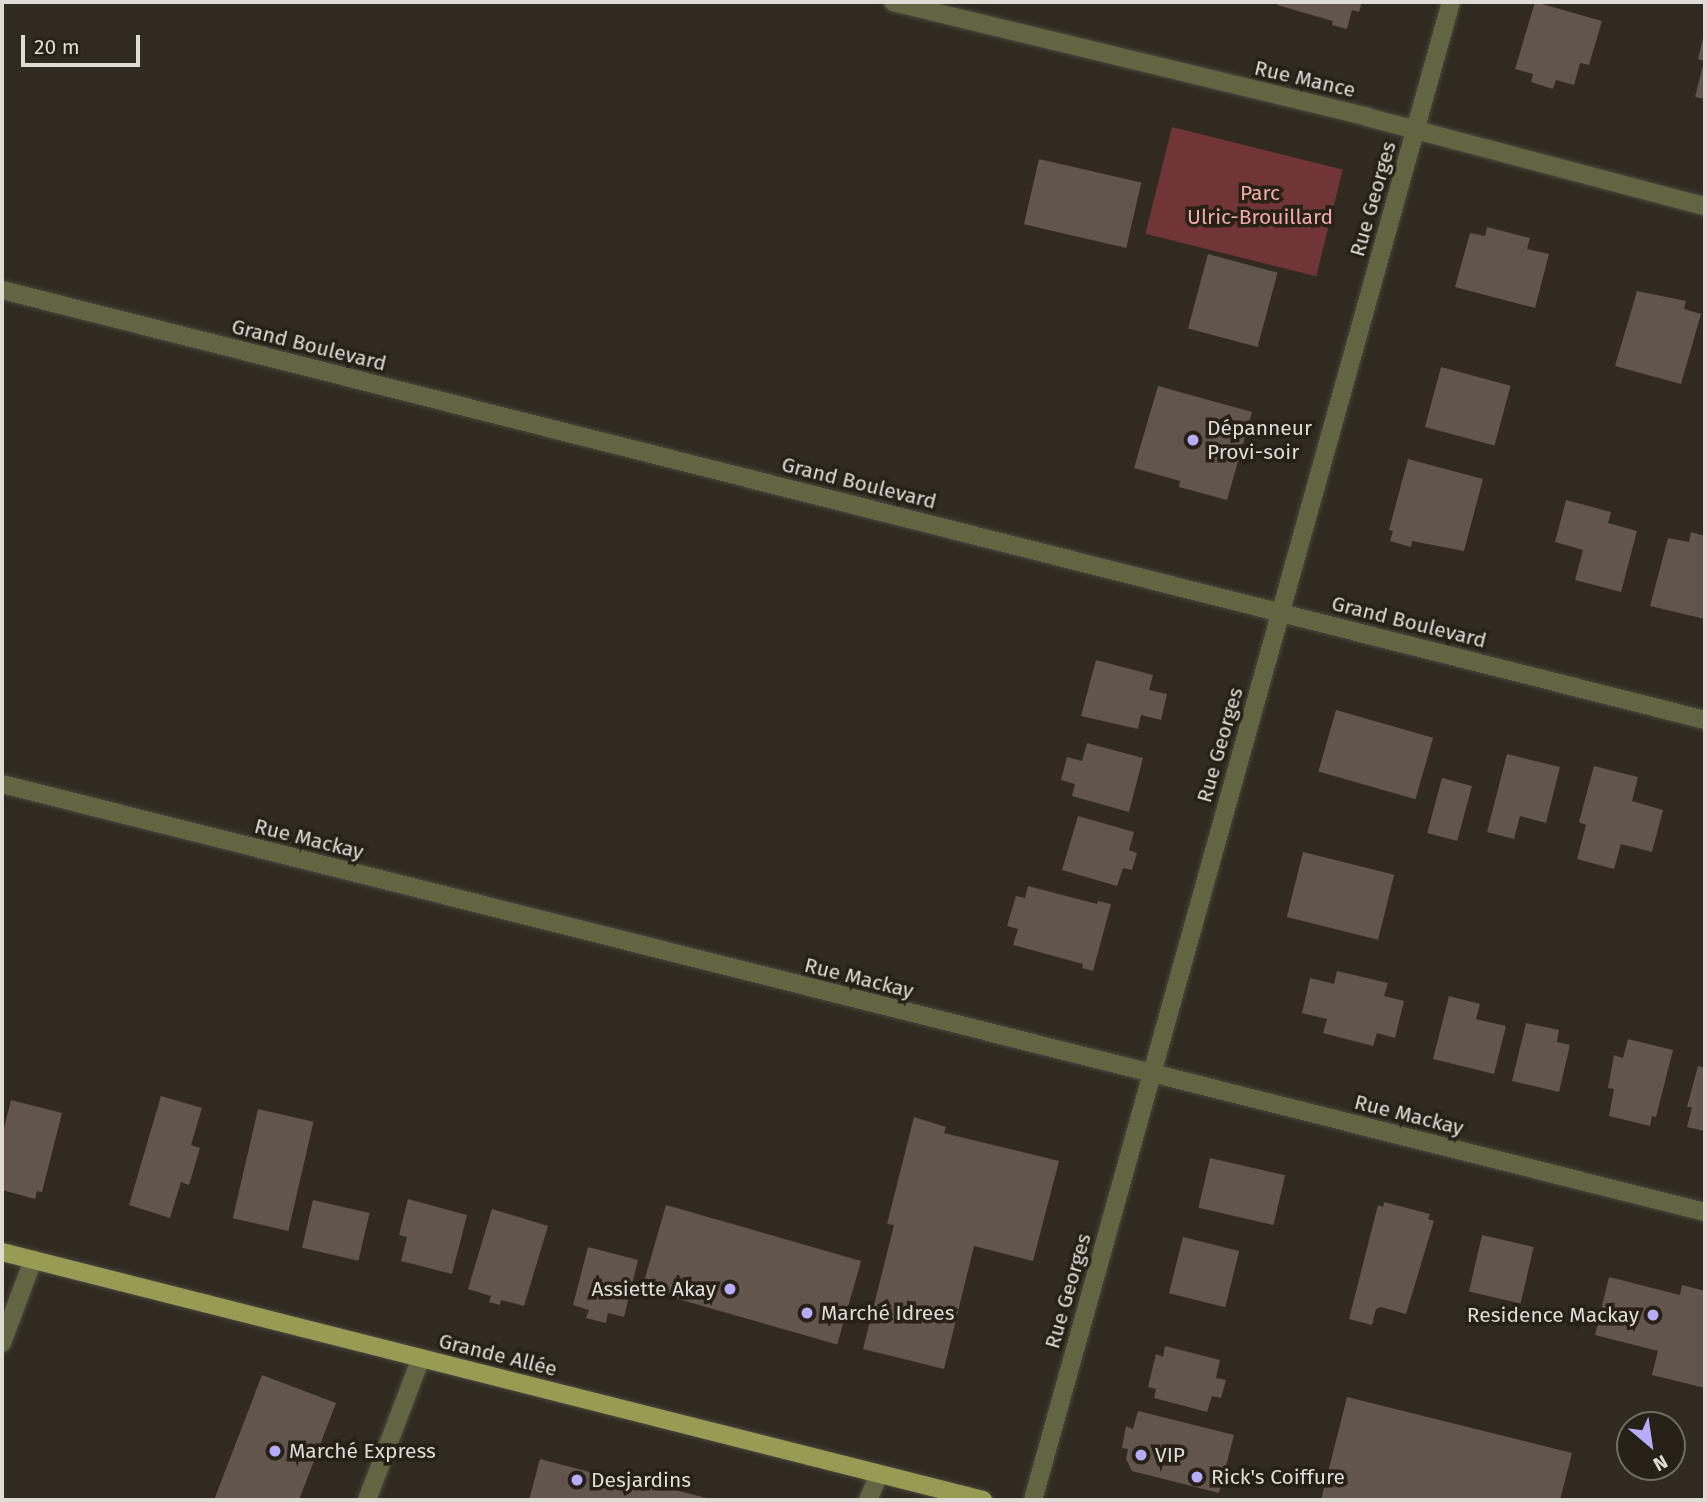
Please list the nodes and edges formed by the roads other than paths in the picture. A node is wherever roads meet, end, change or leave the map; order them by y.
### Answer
1 (893, 2) edge
2 (1451, 2) edge
3 (1416, 130) junction
4 (1705, 205) edge
5 (2, 290) edge
6 (1281, 613) junction
7 (1705, 720) edge
8 (2, 784) edge
9 (1152, 1073) junction
10 (1705, 1212) edge
11 (2, 1252) edge
12 (33, 1260) junction
13 (2, 1343) edge
14 (421, 1358) junction
15 (879, 1474) junction
16 (367, 1500) edge
17 (868, 1500) edge
18 (983, 1500) edge
19 (1033, 1500) edge

1 - 3 street, Rue Mance
2 - 3 street, Rue Georges
3 - 4 street, Rue Mance
3 - 6 street, Rue Georges
5 - 6 street, Grand Boulevard
6 - 7 street, Grand Boulevard
6 - 9 street, Rue Georges
8 - 9 street, Rue Mackay
9 - 10 street, Rue Mackay
9 - 19 street, Rue Georges
11 - 12 main road, Grande Allée
12 - 13 street
12 - 14 main road, Grande Allée
14 - 15 main road, Grande Allée
14 - 16 street
15 - 17 street
15 - 18 main road, Grande Allée

